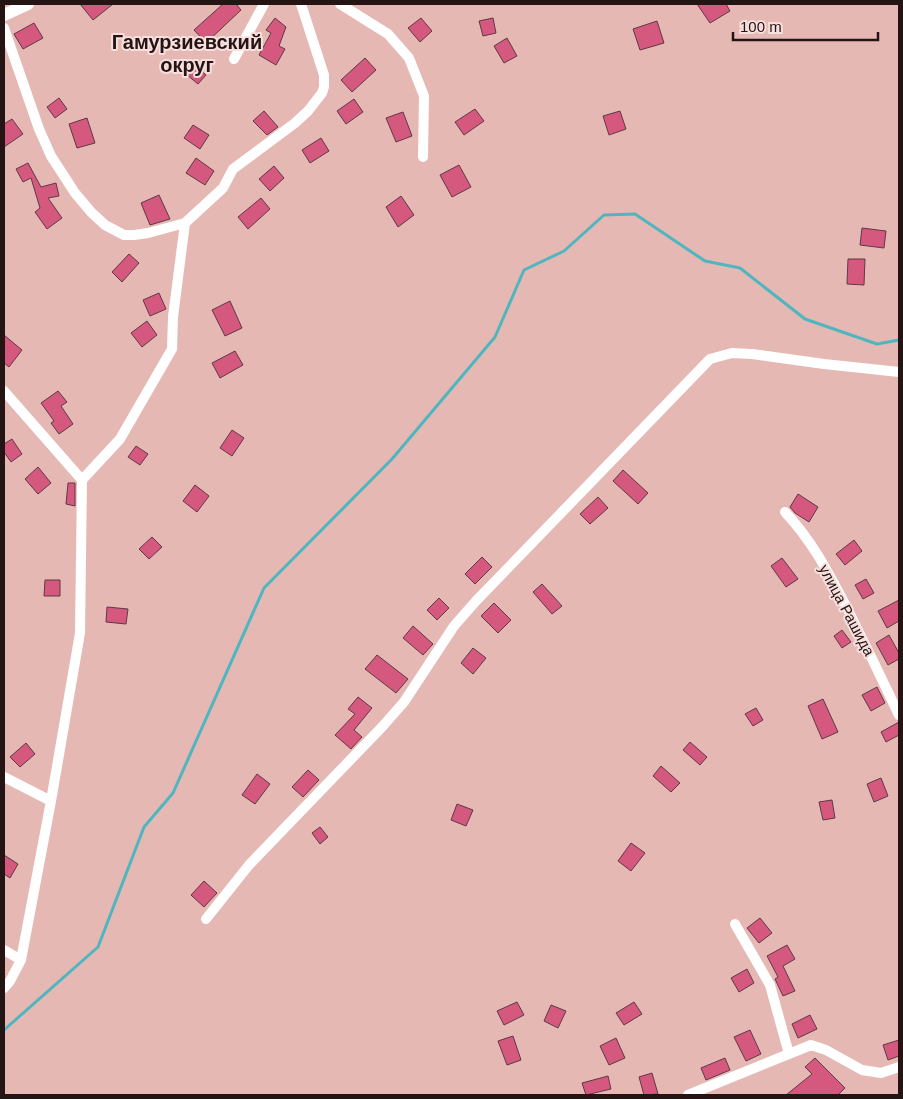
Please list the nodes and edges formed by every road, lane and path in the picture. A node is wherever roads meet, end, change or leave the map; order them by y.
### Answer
1 (28, 4) edge
2 (264, 4) edge
3 (300, 4) edge
4 (340, 4) edge
5 (4, 15) edge
6 (4, 28) edge
7 (234, 59) dead end
8 (423, 157) dead end
9 (186, 223) junction
10 (899, 372) edge
11 (4, 391) edge
12 (82, 480) junction
13 (785, 512) dead end
14 (899, 715) edge
15 (4, 777) edge
16 (51, 802) junction
17 (206, 919) dead end
18 (735, 924) dead end
19 (4, 950) edge
20 (21, 960) junction
21 (4, 988) edge
22 (789, 1054) junction
23 (899, 1067) edge
24 (688, 1095) edge

1 - 5 street
2 - 7 street
3 - 9 street
4 - 8 street
6 - 9 street
9 - 12 street
10 - 17 street
11 - 12 street
12 - 16 street
13 - 14 street, улица Рашида
15 - 16 street
16 - 20 street
18 - 22 street
19 - 20 street
20 - 21 street
22 - 23 street
22 - 24 street

